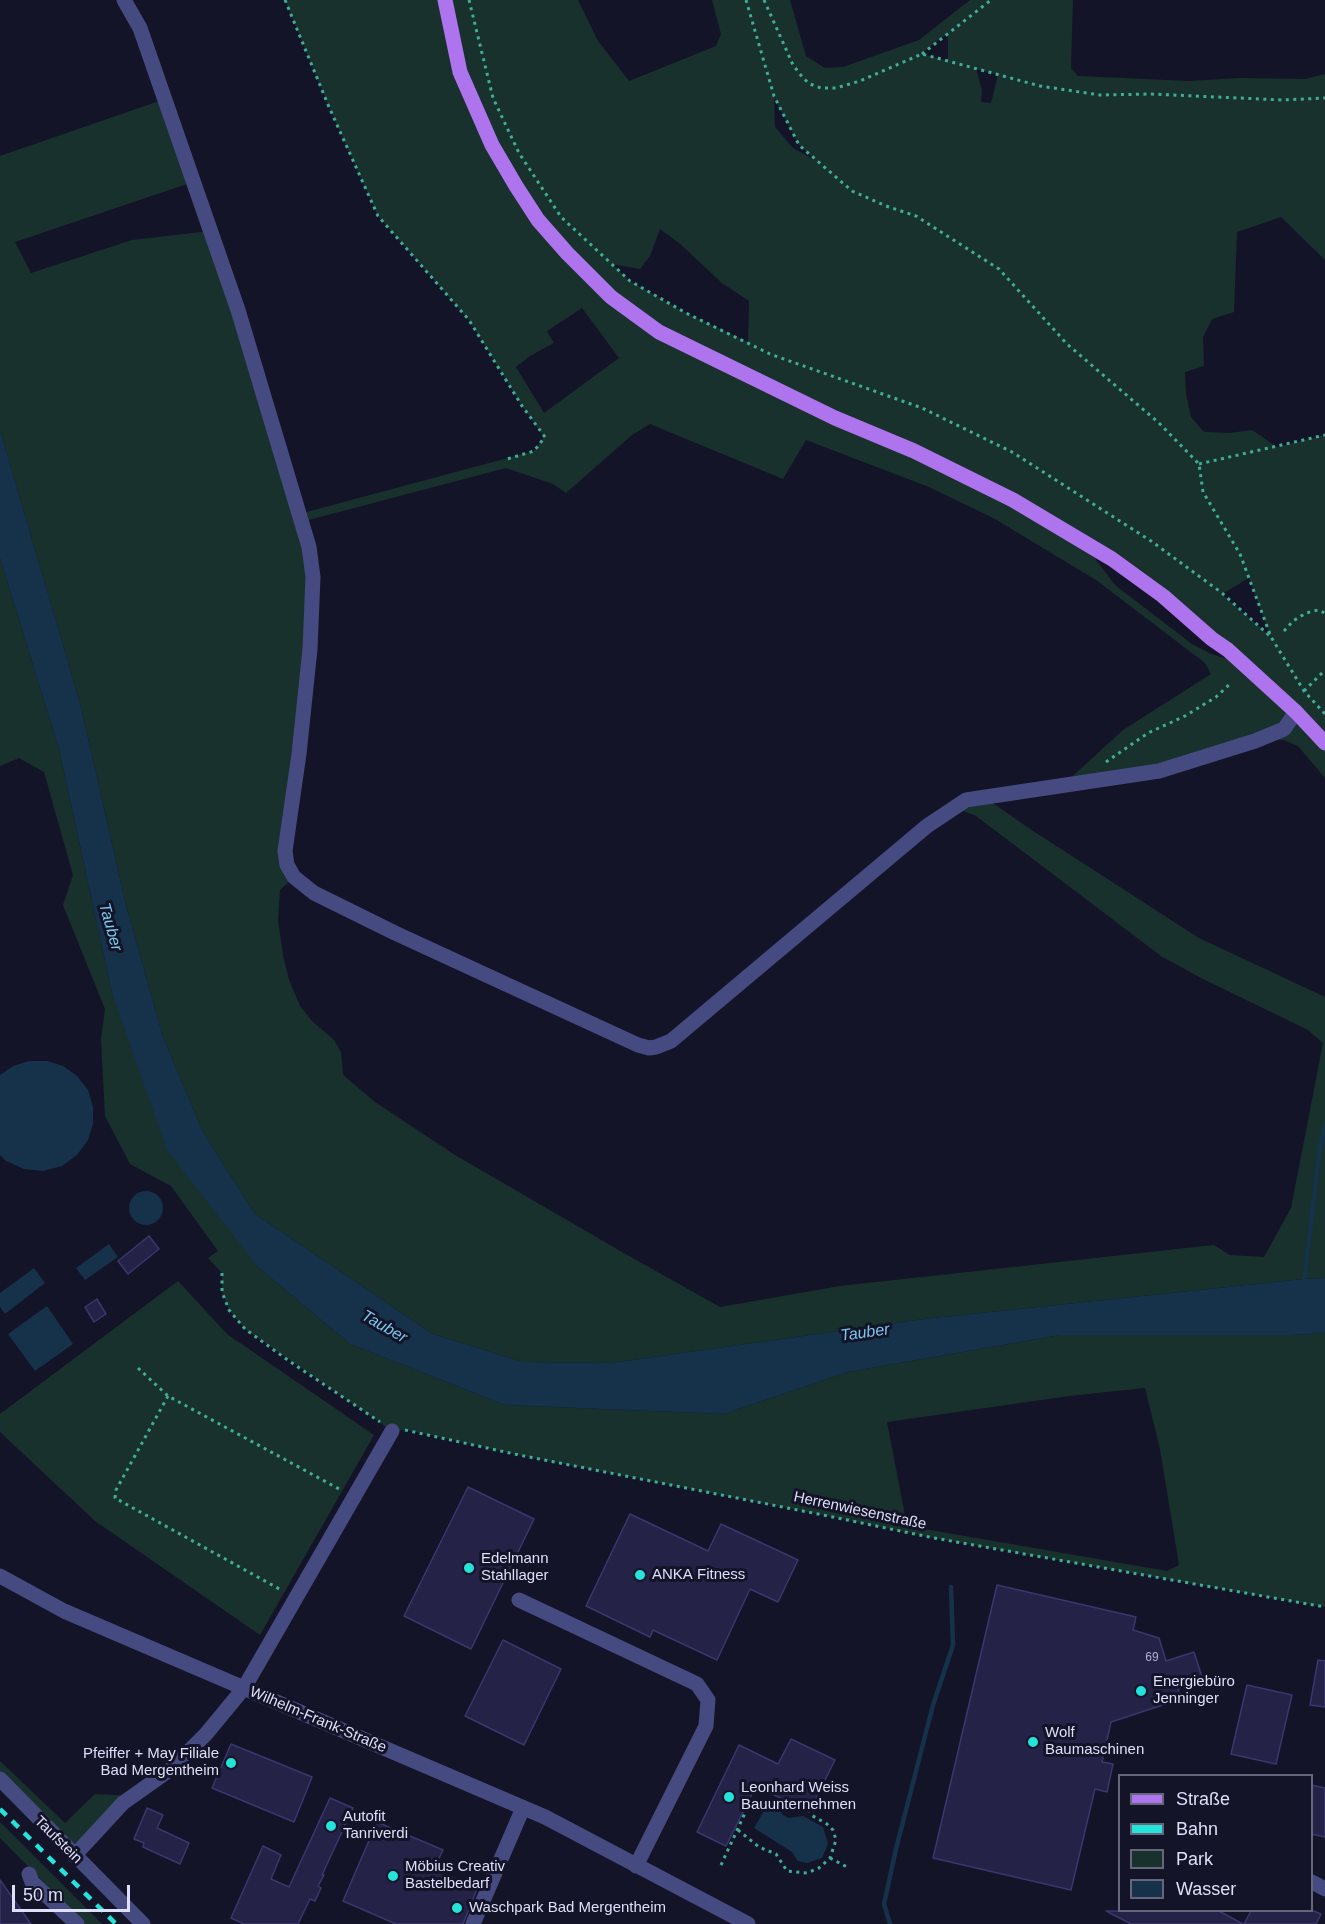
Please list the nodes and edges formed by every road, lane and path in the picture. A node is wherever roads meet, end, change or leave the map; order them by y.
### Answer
1 (124, 0) edge
2 (285, 0) edge
3 (445, 0) edge
4 (469, 0) edge
5 (746, 0) edge
6 (764, 0) edge
7 (991, 0) edge
8 (922, 54) junction
9 (1325, 98) edge
10 (1325, 435) edge
11 (507, 459) dead end
12 (1199, 464) junction
13 (1325, 613) edge
14 (1284, 631) dead end
15 (1270, 637) junction
16 (1325, 670) edge
17 (1231, 683) dead end
18 (1304, 691) junction
19 (1296, 712) junction
20 (1325, 714) edge
21 (1325, 743) edge
22 (1079, 782) junction
23 (222, 1273) dead end
24 (138, 1368) dead end
25 (168, 1396) junction
26 (392, 1431) junction
27 (353, 1497) junction
28 (0, 1575) edge
29 (295, 1598) junction
30 (519, 1600) dead end
31 (1325, 1607) edge
32 (244, 1688) junction
33 (0, 1779) edge
34 (523, 1808) junction
35 (746, 1813) dead end
36 (811, 1815) dead end
37 (738, 1830) junction
38 (74, 1856) junction
39 (830, 1858) junction
40 (721, 1865) dead end
41 (636, 1866) junction
42 (847, 1868) dead end
43 (29, 1874) dead end
44 (77, 1924) edge
45 (143, 1924) edge
46 (473, 1924) edge
47 (748, 1924) edge

1 - 22 street
2 - 11 path
3 - 19 main road
4 - 15 path
5 - 12 path
6 - 8 path
7 - 8 path
8 - 9 path
10 - 12 path
12 - 15 path
13 - 14 path
15 - 18 path
16 - 18 path
17 - 22 path
18 - 20 path
19 - 21 main road
19 - 22 street
23 - 26 path
24 - 25 path
25 - 27 path
25 - 29 path
26 - 27 street
26 - 31 path, Herrenwiesenstraße
27 - 29 street
28 - 32 street, Wilhelm-Frank-Straße
29 - 32 street
30 - 41 street
32 - 34 street, Wilhelm-Frank-Straße
32 - 38 street
33 - 38 street, Taufstein
34 - 41 street, Wilhelm-Frank-Straße
34 - 46 street
35 - 37 path
36 - 39 path
37 - 39 path
37 - 40 path
38 - 45 street, Taufstein
39 - 42 path
41 - 47 street, Wilhelm-Frank-Straße
43 - 44 street

